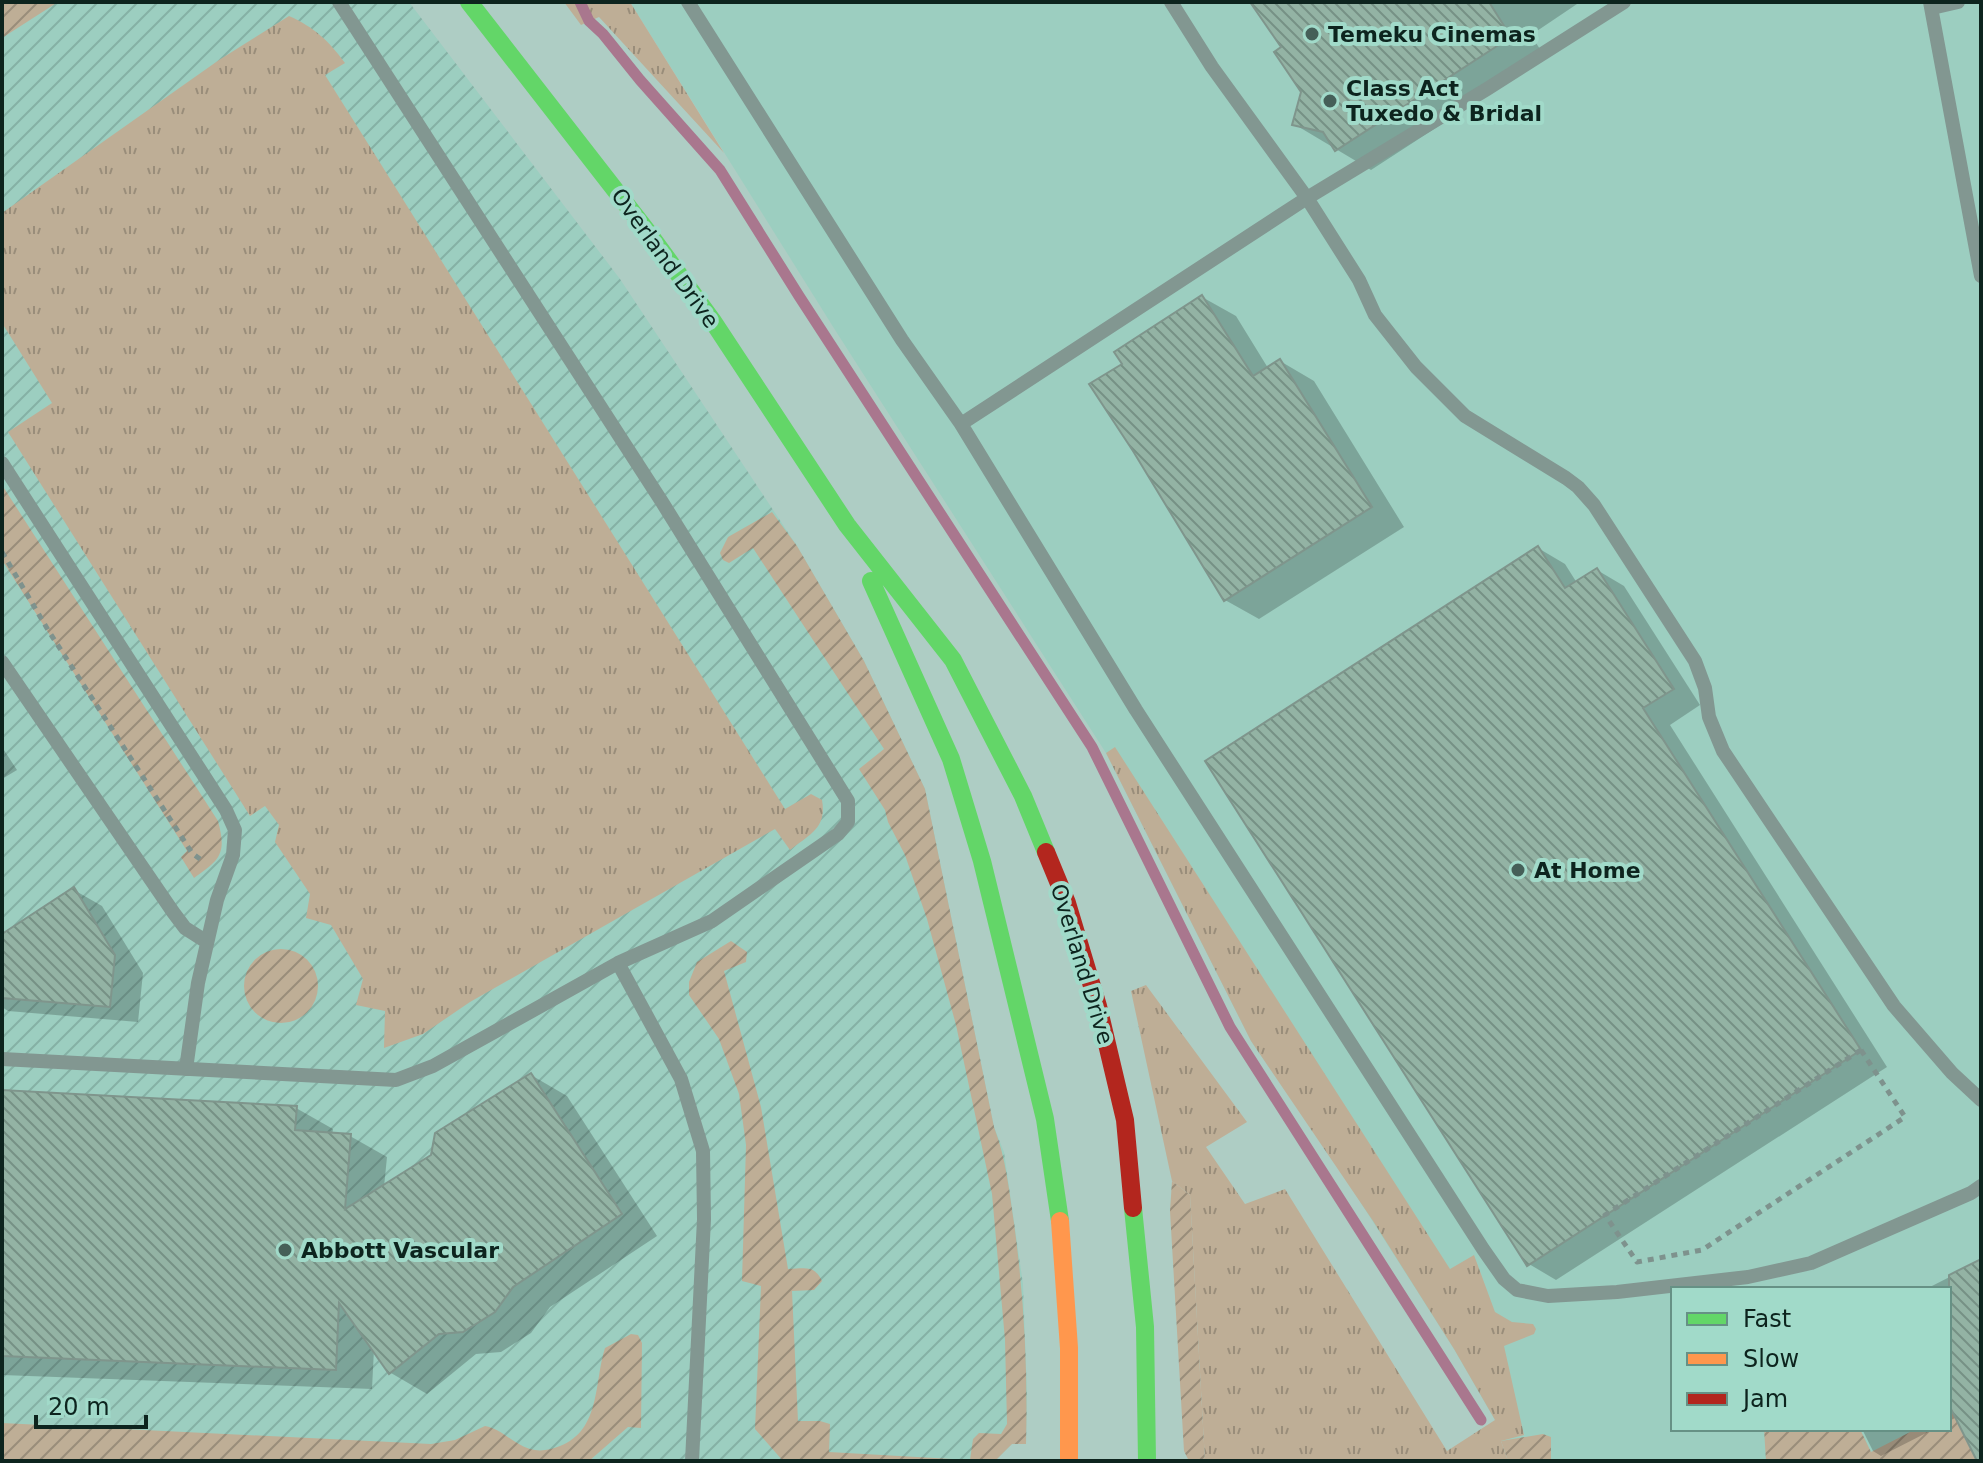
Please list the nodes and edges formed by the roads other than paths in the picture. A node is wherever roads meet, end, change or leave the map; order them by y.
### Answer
1 (339, 2) edge
2 (469, 2) edge
3 (688, 2) edge
4 (1171, 2) edge
5 (1624, 2) edge
6 (1958, 2) edge
7 (1931, 5) edge
8 (1307, 198) junction
9 (1981, 276) edge
10 (961, 424) junction
11 (2, 463) edge
12 (847, 525) junction
13 (2, 662) edge
14 (207, 942) junction
15 (618, 963) junction
16 (2, 1059) edge
17 (186, 1069) junction
18 (1981, 1100) edge
19 (1981, 1186) edge
20 (692, 1461) edge
21 (1069, 1461) edge
22 (1147, 1461) edge

1 - 15 lane
2 - 12 main road, Overland Drive
3 - 10 lane
4 - 8 lane
5 - 8 lane
6 - 7 lane
7 - 9 lane
8 - 10 lane
8 - 18 lane
10 - 19 lane
11 - 14 lane
12 - 21 main road, Overland Drive
12 - 22 main road, Overland Drive
13 - 14 lane
14 - 17 lane
15 - 17 lane
15 - 20 lane
16 - 17 lane

